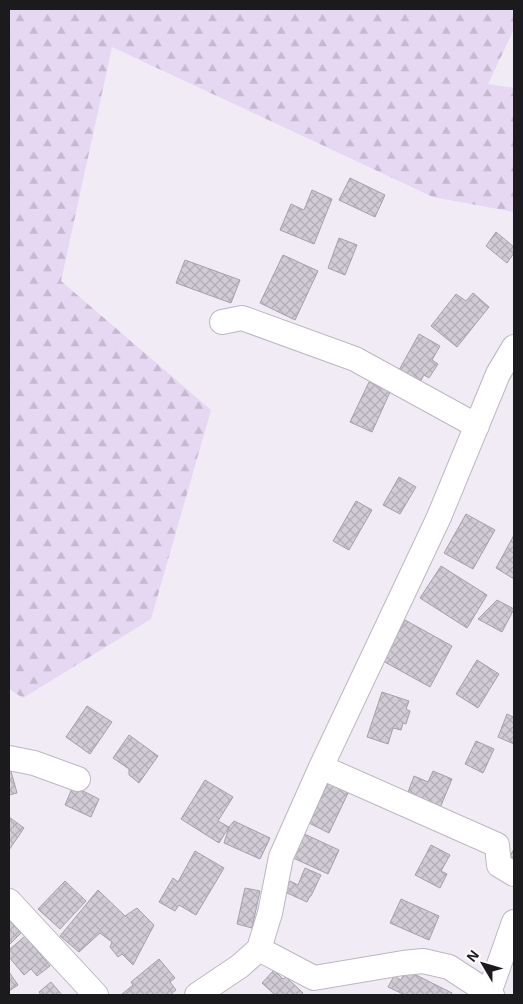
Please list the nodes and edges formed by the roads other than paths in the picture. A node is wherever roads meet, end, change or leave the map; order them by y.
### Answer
1 (222, 322) dead end
2 (514, 347) edge
3 (477, 426) junction
4 (9, 758) edge
5 (321, 767) junction
6 (78, 779) dead end
7 (514, 874) edge
8 (9, 901) edge
9 (514, 922) edge
10 (259, 948) junction
11 (490, 994) edge
12 (96, 995) edge
13 (198, 995) edge

1 - 3 street
2 - 3 street
3 - 5 street
4 - 6 street
5 - 7 street
5 - 10 street
8 - 12 street
9 - 11 street
10 - 11 street
10 - 13 street

